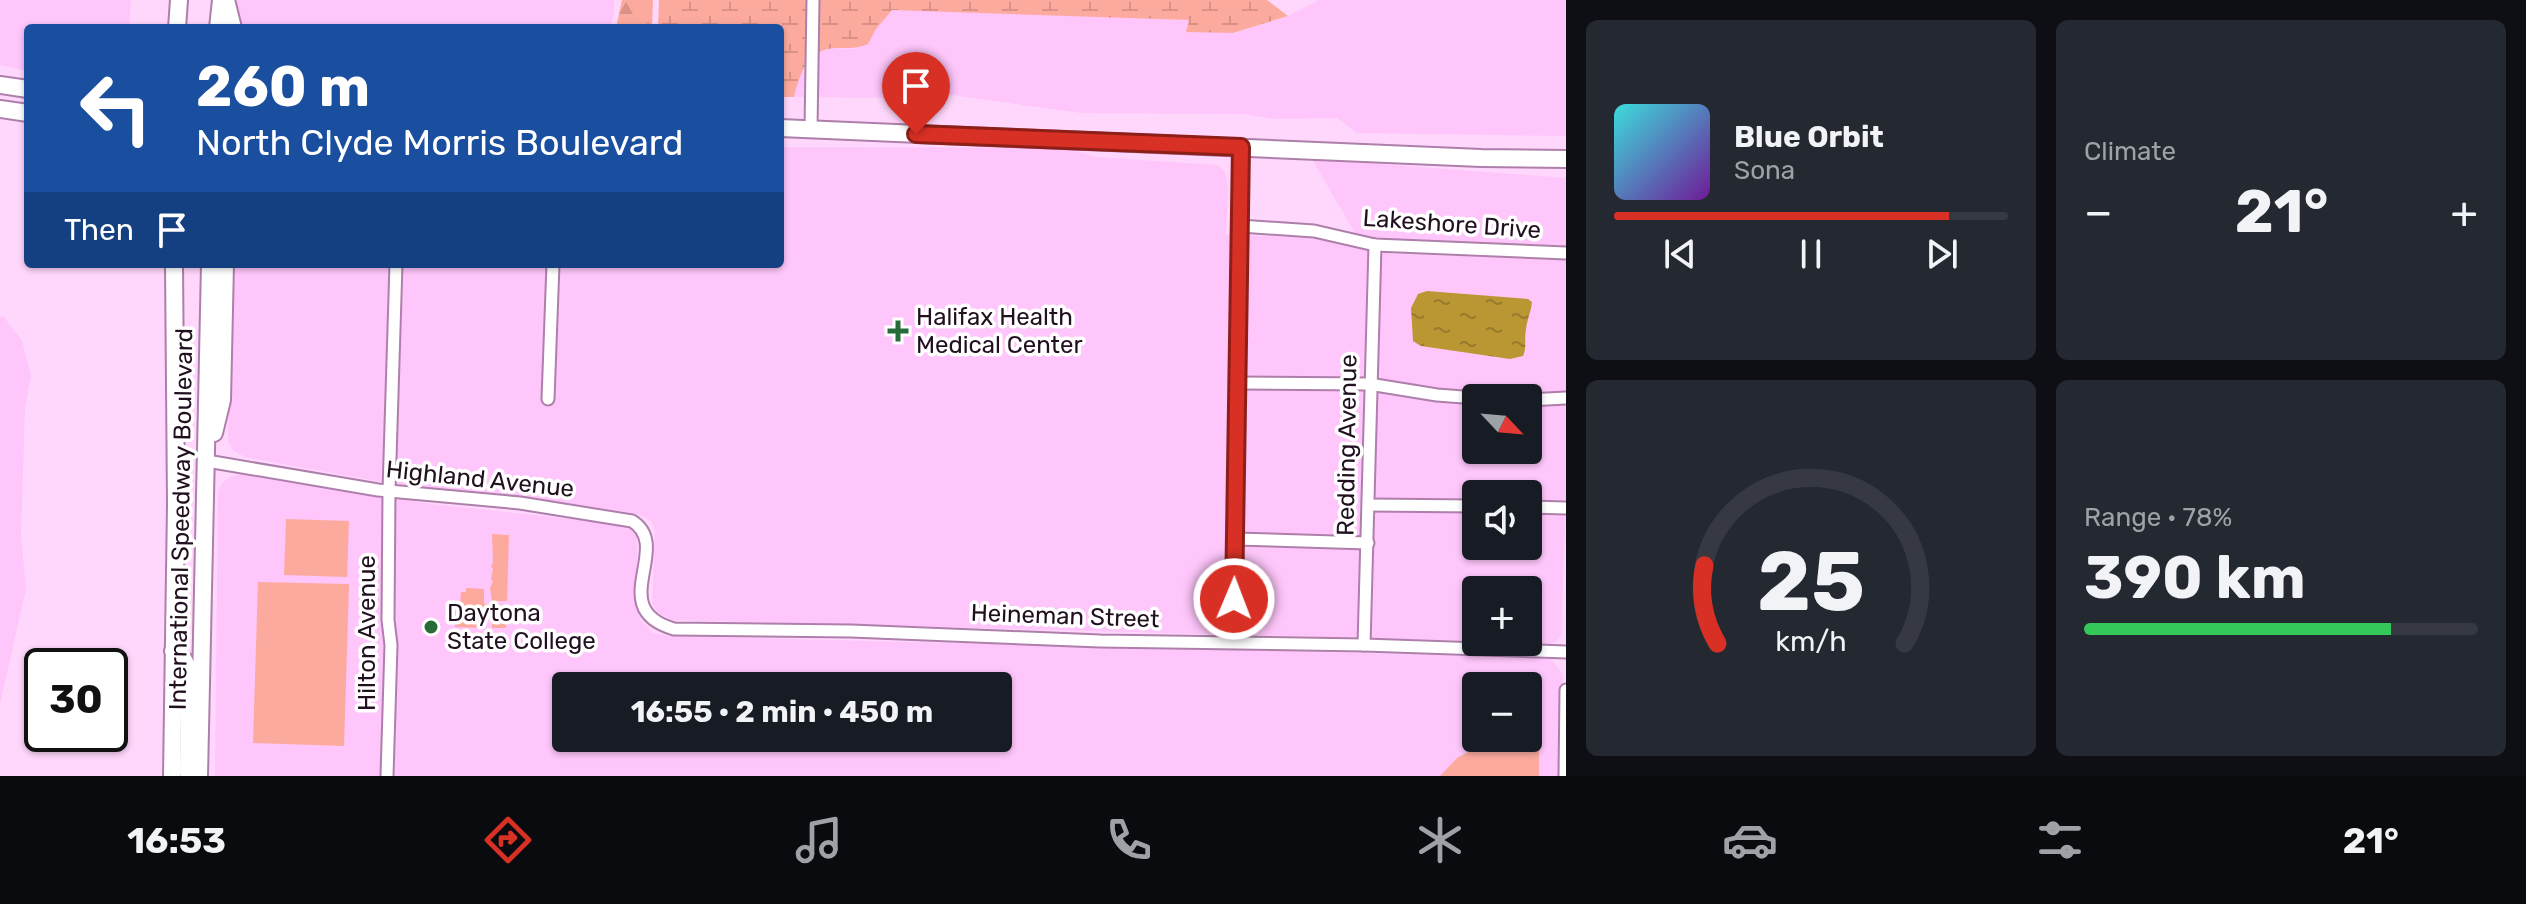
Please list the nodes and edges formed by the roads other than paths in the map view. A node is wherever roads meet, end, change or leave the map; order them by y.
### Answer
1 (179, 0) edge
2 (223, 0) edge
3 (813, 0) edge
4 (177, 24) edge
5 (219, 24) edge
6 (232, 24) edge
7 (0, 85) edge
8 (24, 88) edge
9 (0, 109) edge
10 (24, 112) edge
11 (784, 128) edge
12 (811, 129) junction
13 (1241, 147) junction
14 (1566, 159) edge
15 (1240, 226) junction
16 (1375, 245) junction
17 (1566, 253) edge
18 (174, 268) edge
19 (210, 268) edge
20 (225, 268) edge
21 (396, 268) edge
22 (553, 268) edge
23 (1237, 383) junction
24 (1369, 384) junction
25 (1462, 397) edge
26 (1566, 398) edge
27 (548, 399) dead end
28 (1542, 399) edge
29 (207, 461) junction
30 (389, 491) junction
31 (1369, 505) junction
32 (1462, 506) edge
33 (1542, 507) edge
34 (1566, 508) edge
35 (1235, 539) junction
36 (1368, 543) junction
37 (660, 625) joint
38 (1233, 642) junction
39 (1364, 645) junction
40 (173, 651) junction
41 (1566, 652) edge
42 (1566, 690) edge
43 (172, 776) edge
44 (190, 776) edge
45 (199, 776) edge
46 (387, 776) edge
47 (1565, 776) edge

1 - 4 main road
2 - 5 main road
2 - 6 main road
3 - 12 street
7 - 8 main road
9 - 10 main road
11 - 12 main road
12 - 13 main road
13 - 14 main road
13 - 15 street
15 - 16 street, Lakeshore Drive
15 - 23 street
16 - 17 street, Lakeshore Drive
16 - 24 street, Redding Avenue
18 - 40 main road, International Speedway Boulevard
19 - 29 main road, International Speedway Boulevard
20 - 29 main road
21 - 30 street, Hilton Avenue
22 - 27 street
23 - 24 street
23 - 35 street
24 - 25 street
24 - 31 street, Redding Avenue
26 - 28 street
29 - 30 street, Highland Avenue
29 - 45 main road, International Speedway Boulevard
30 - 37 street, Highland Avenue
30 - 46 street, Hilton Avenue
31 - 32 street
31 - 36 street, Redding Avenue
33 - 34 street
35 - 36 street
35 - 38 street
36 - 39 street, Redding Avenue
37 - 38 street, Heineman Street
38 - 39 street, Heineman Street
39 - 41 street, Heineman Street
40 - 43 main road, International Speedway Boulevard
40 - 44 main road
42 - 47 street

